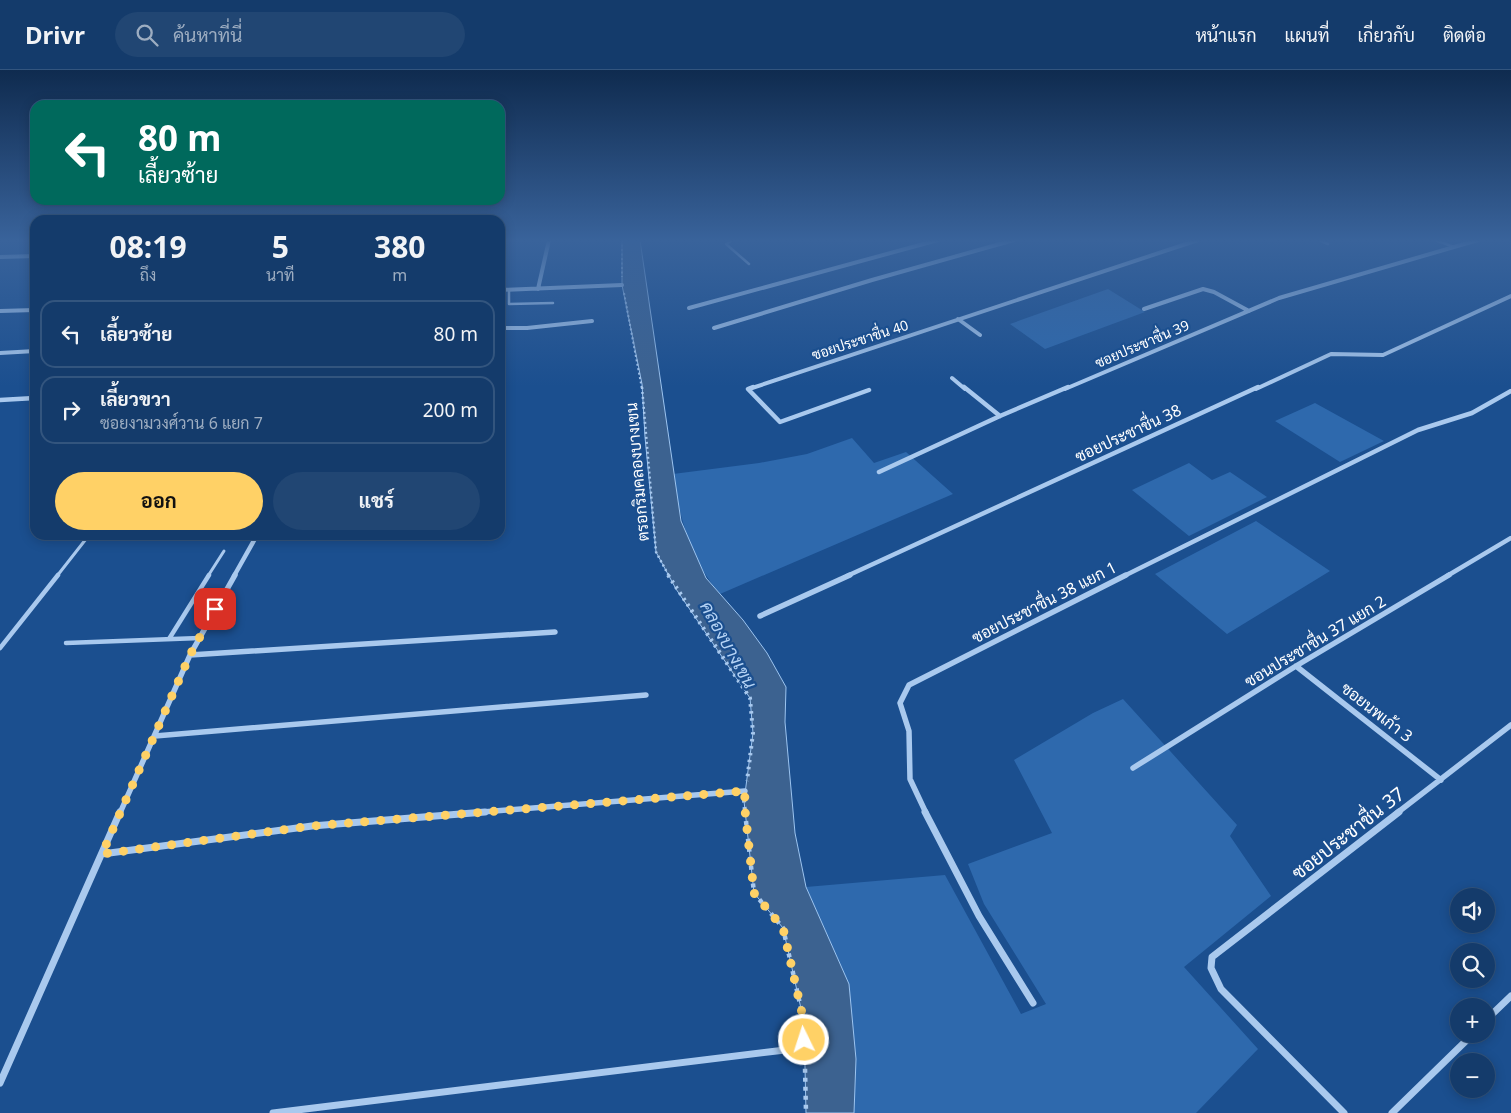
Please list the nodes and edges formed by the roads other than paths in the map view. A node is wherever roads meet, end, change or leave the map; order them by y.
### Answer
1 (538, 289) joint
2 (545, 289) edge
3 (760, 289) edge
4 (843, 289) edge
5 (1050, 289) edge
6 (1311, 289) edge
7 (505, 290) edge
8 (509, 290) junction
9 (1511, 296) edge
10 (553, 303) dead end
11 (689, 308) dead end
12 (30, 310) edge
13 (1144, 310) dead end
14 (0, 311) edge
15 (1249, 311) junction
16 (958, 319) junction
17 (592, 321) dead end
18 (505, 328) edge
19 (714, 328) dead end
20 (980, 335) dead end
21 (30, 351) edge
22 (0, 353) edge
23 (952, 378) dead end
24 (869, 390) dead end
25 (1511, 391) edge
26 (30, 398) edge
27 (0, 400) edge
28 (1000, 416) junction
29 (879, 472) dead end
30 (1511, 538) edge
31 (84, 540) edge
32 (254, 540) edge
33 (224, 551) dead end
34 (760, 616) dead end
35 (555, 632) dead end
36 (200, 638) junction
37 (169, 639) junction
38 (66, 643) dead end
39 (0, 648) edge
40 (190, 655) junction
41 (1296, 666) junction
42 (646, 695) dead end
43 (1511, 725) edge
44 (155, 736) junction
45 (1133, 768) dead end
46 (1441, 780) junction
47 (746, 791) road end
48 (102, 854) junction
49 (1511, 996) edge
50 (1033, 1003) dead end
51 (1495, 1011) edge
52 (1463, 1043) edge
53 (785, 1050) dead end
54 (0, 1083) edge
55 (273, 1113) edge
56 (1344, 1113) edge
57 (1392, 1113) edge

1 - 2 street
1 - 8 street
3 - 11 street
4 - 19 street
5 - 16 street, ซอยประชาชื่น 40
6 - 15 street, ซอยประชาชื่น 39
7 - 8 street
8 - 10 lane
9 - 34 street, ซอยประชาชื่น 38
12 - 14 street
13 - 15 street
15 - 28 street, ซอยประชาชื่น 39
16 - 20 street
16 - 24 street, ซอยประชาชื่น 40
17 - 18 street
21 - 22 street
23 - 28 street
25 - 50 street, ซอยประชาชื่น 38 แยก 1
26 - 27 street
28 - 29 street, ซอยประชาชื่น 39
30 - 41 street, ซอนประชาชื่น 37 แยก 2
31 - 39 lane
32 - 36 street
33 - 37 lane
35 - 40 street
36 - 37 lane
36 - 40 street
37 - 38 lane
40 - 44 street
41 - 45 street, ซอนประชาชื่น 37 แยก 2
41 - 46 street, ซอยนพเก้า 3
42 - 44 street
43 - 46 street, ซอยประชาชื่น 37
44 - 48 street
46 - 56 street, ซอยประชาชื่น 37
47 - 48 street
48 - 54 street
49 - 51 street
52 - 57 street
53 - 55 street

